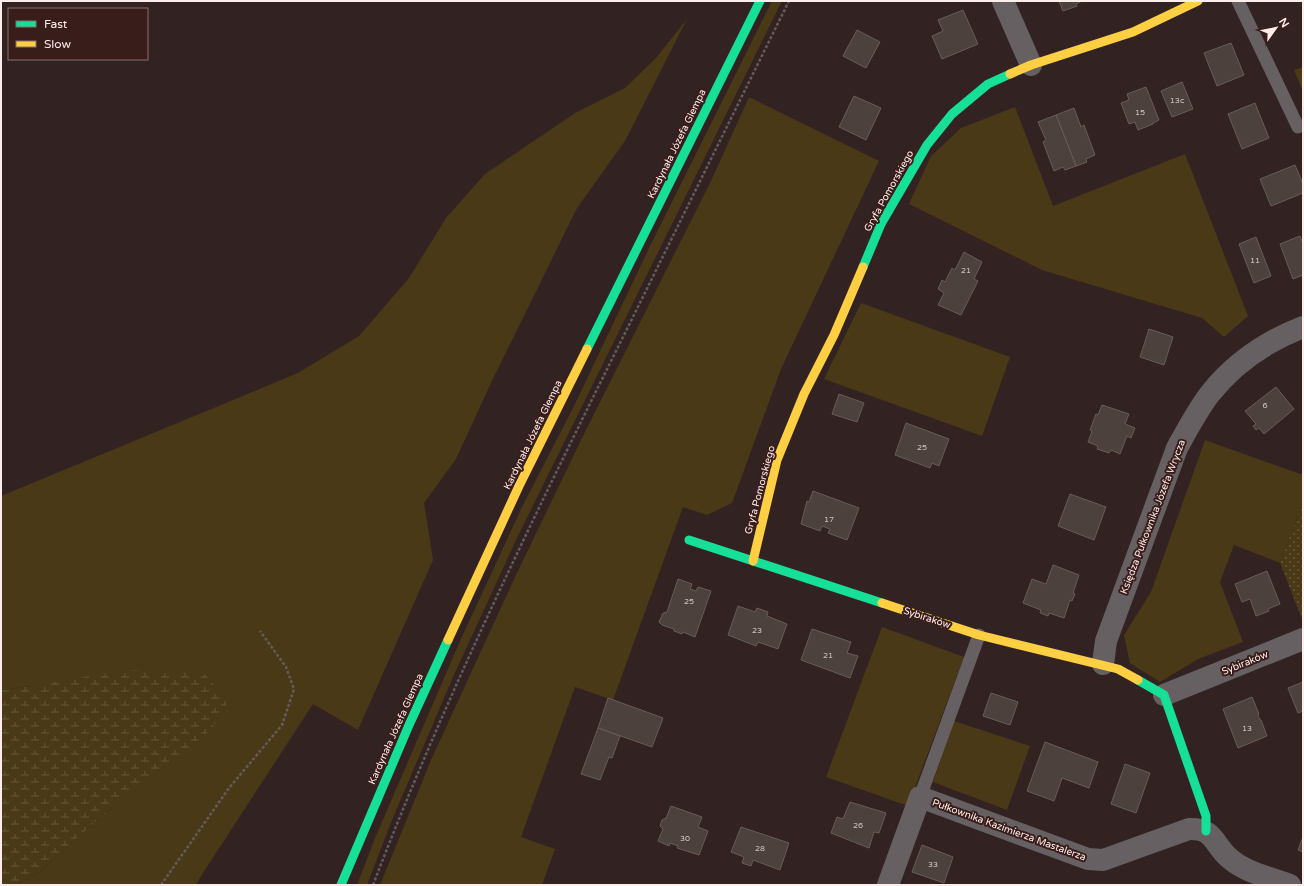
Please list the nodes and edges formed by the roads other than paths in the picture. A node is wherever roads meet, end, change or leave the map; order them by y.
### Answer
1 (760, 1) edge
2 (1003, 1) edge
3 (1198, 1) edge
4 (1238, 1) edge
5 (1030, 65) junction
6 (1298, 127) dead end
7 (1303, 327) edge
8 (689, 540) dead end
9 (753, 561) junction
10 (979, 635) junction
11 (1303, 640) edge
12 (1103, 664) junction
13 (1164, 695) junction
14 (920, 797) junction
15 (1206, 831) junction
16 (341, 885) edge
17 (888, 885) edge
18 (1290, 885) edge

1 - 16 street, Kardynała Józefa Glempa
2 - 5 street
3 - 5 street, Gryfa Pomorskiego
4 - 6 lane
5 - 9 street, Gryfa Pomorskiego
7 - 12 street, Księdza Pułkownika Józefa Wrycza
8 - 9 street, Sybiraków
9 - 10 street, Sybiraków
10 - 12 street, Sybiraków
10 - 14 lane
11 - 13 street, Sybiraków
12 - 13 street, Sybiraków
13 - 15 street
14 - 15 street, Pułkownika Kazimierza Mastalerza
14 - 17 street
15 - 18 street

